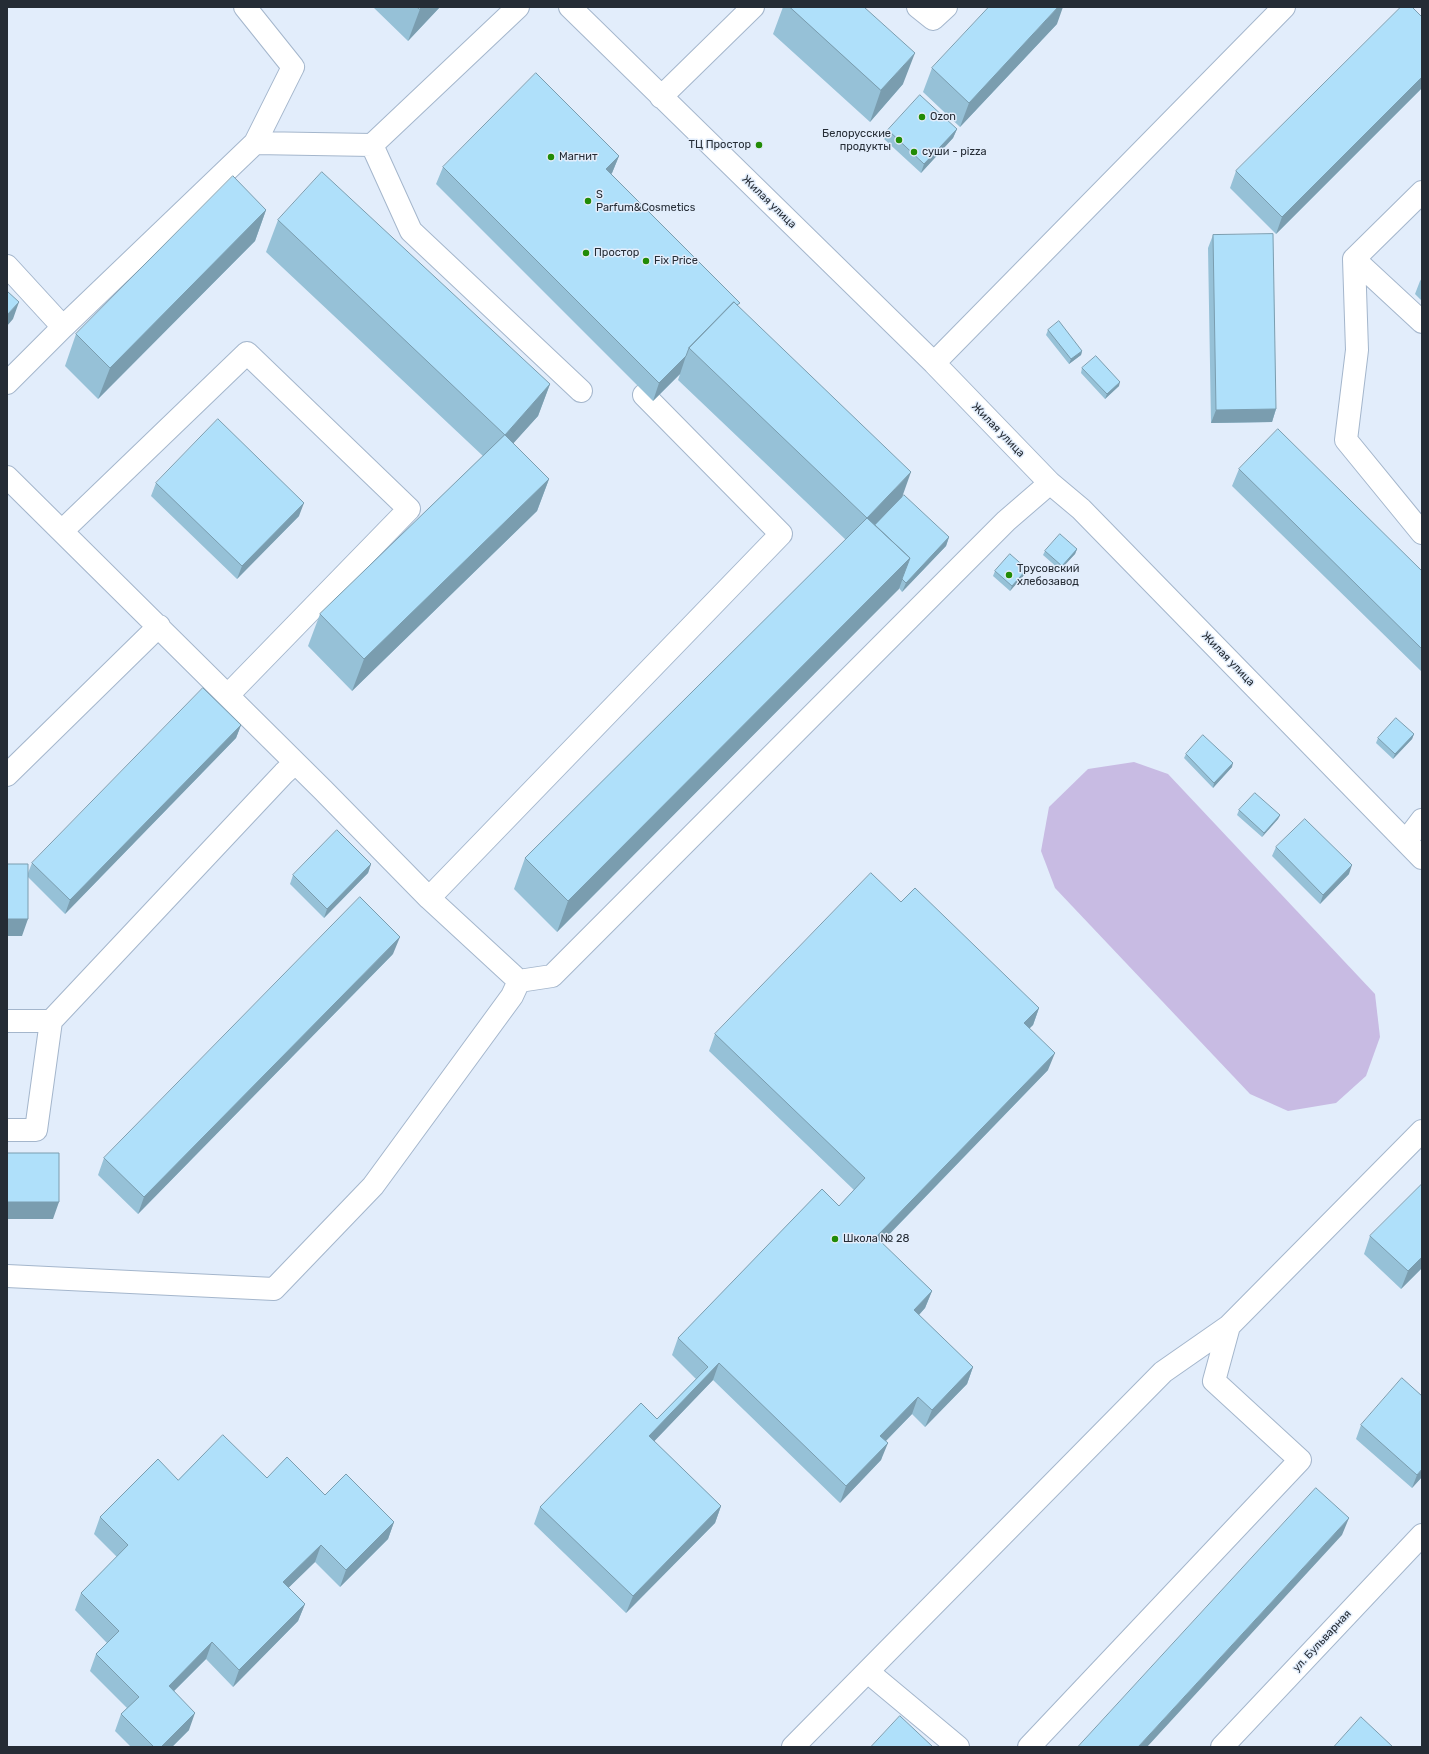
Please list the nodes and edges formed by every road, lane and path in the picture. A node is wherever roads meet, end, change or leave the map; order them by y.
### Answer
1 (246, 7) edge
2 (518, 7) edge
3 (570, 7) edge
4 (753, 7) edge
5 (918, 7) edge
6 (946, 7) edge
7 (1284, 7) edge
8 (661, 97) junction
9 (255, 143) junction
10 (372, 145) junction
11 (1422, 192) edge
12 (1354, 259) junction
13 (7, 266) edge
14 (1422, 322) edge
15 (63, 327) junction
16 (934, 363) junction
17 (7, 382) edge
18 (581, 391) dead end
19 (644, 395) edge
20 (7, 477) edge
21 (1050, 483) junction
22 (62, 531) junction
23 (1422, 532) edge
24 (159, 626) junction
25 (228, 695) junction
26 (295, 763) junction
27 (7, 775) edge
28 (1422, 820) edge
29 (1406, 841) junction
30 (1422, 858) edge
31 (429, 898) junction
32 (519, 981) junction
33 (7, 1021) edge
34 (51, 1021) junction
35 (7, 1130) edge
36 (1422, 1131) edge
37 (7, 1276) edge
38 (1229, 1326) junction
39 (1422, 1535) edge
40 (868, 1672) junction
41 (793, 1747) edge
42 (958, 1747) edge
43 (1029, 1747) edge
44 (1222, 1747) edge

1 - 9 street
2 - 10 street
3 - 8 street, Жилая улица
4 - 8 street
5 - 6 street
7 - 16 street
8 - 16 street, Жилая улица
9 - 10 street
9 - 15 street
10 - 18 street
11 - 12 street
12 - 14 street
12 - 23 street
13 - 15 street
15 - 17 street
16 - 21 street, Жилая улица
19 - 31 street
20 - 22 street
21 - 29 street, Жилая улица
21 - 32 street
22 - 24 street
22 - 25 street
24 - 25 street
24 - 27 street
25 - 26 street
26 - 31 street
26 - 34 street
28 - 29 street
29 - 30 street, Жилая улица
31 - 32 street
32 - 37 street
33 - 34 street
34 - 35 street
36 - 38 street
38 - 40 street
38 - 43 street
39 - 44 street, ул. Бульварная
40 - 41 street
40 - 42 street

